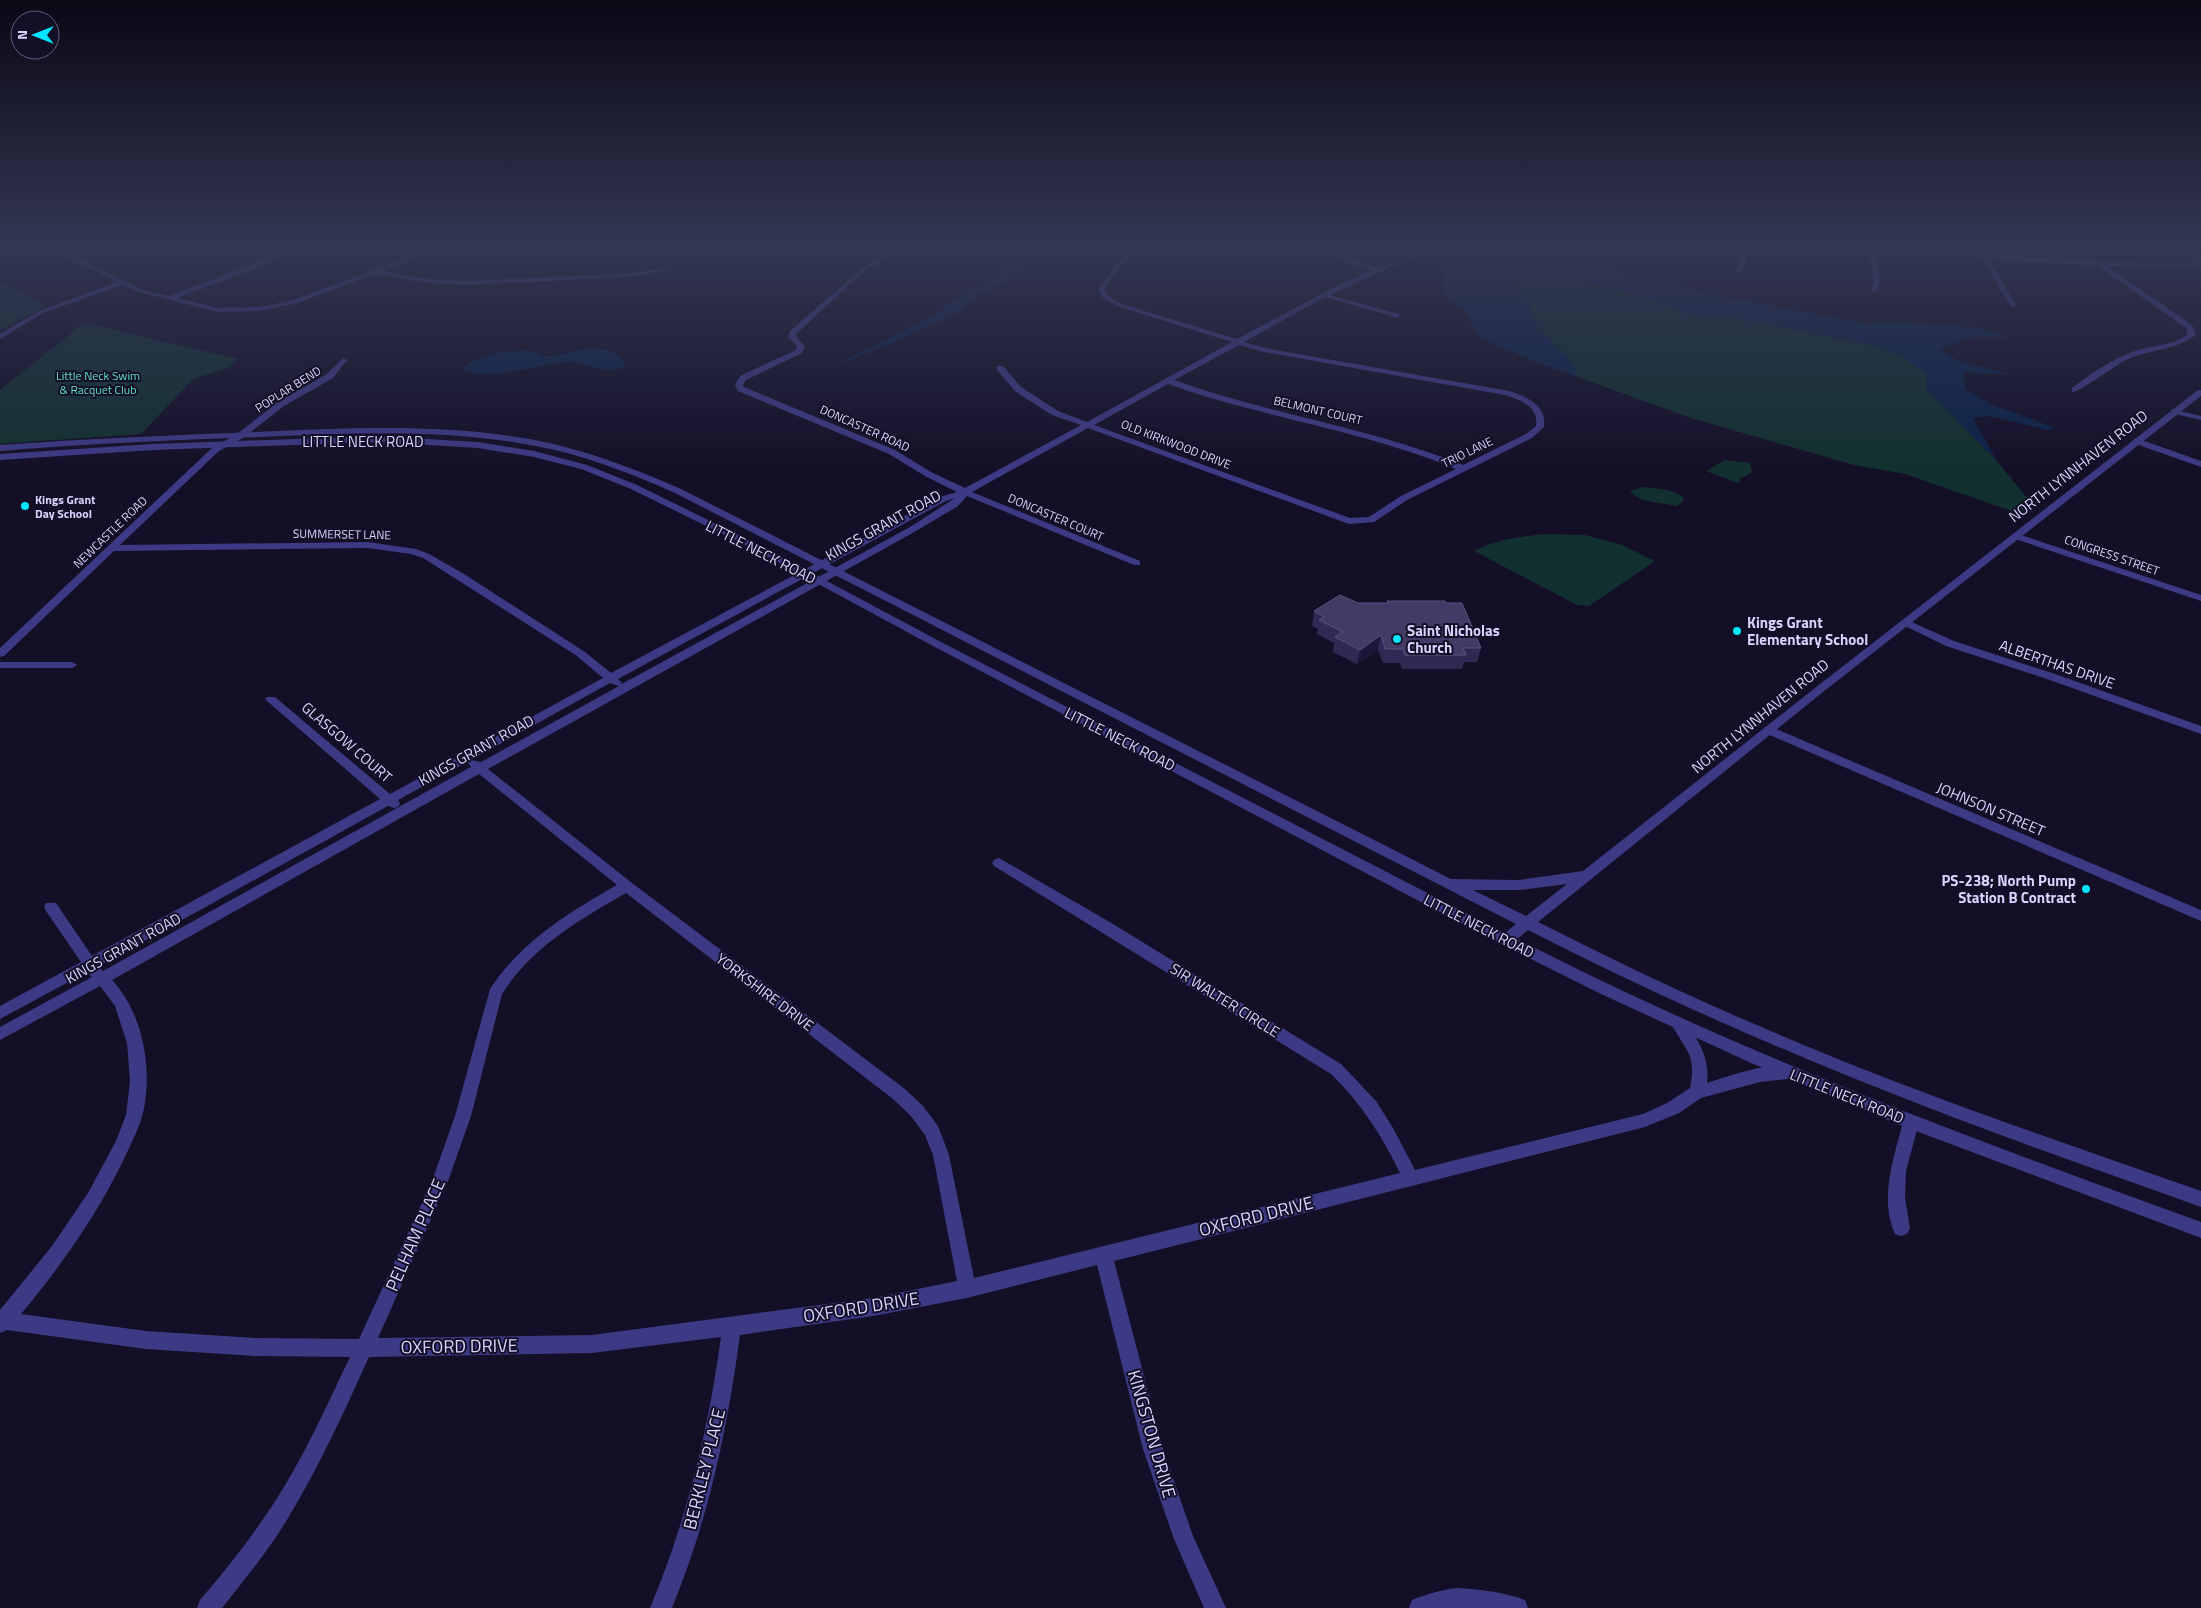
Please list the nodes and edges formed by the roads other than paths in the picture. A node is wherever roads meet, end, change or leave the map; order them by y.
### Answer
1 (26, 321) edge
2 (806, 321) edge
3 (1171, 321) edge
4 (1277, 321) edge
5 (2181, 321) edge
6 (0, 337) edge
7 (1239, 342) junction
8 (342, 360) dead end
9 (1000, 368) dead end
10 (1168, 381) junction
11 (2075, 390) dead end
12 (2201, 392) edge
13 (2174, 411) junction
14 (2201, 418) edge
15 (1088, 425) junction
16 (242, 435) junction
17 (2136, 441) junction
18 (223, 444) junction
19 (0, 448) edge
20 (0, 457) edge
21 (2201, 464) edge
22 (1462, 468) junction
23 (965, 492) junction
24 (1357, 522) joint
25 (2015, 536) junction
26 (111, 548) junction
27 (820, 564) junction
28 (1137, 564) dead end
29 (834, 571) junction
30 (803, 574) junction
31 (816, 580) junction
32 (2201, 598) edge
33 (1905, 622) junction
34 (0, 654) edge
35 (0, 665) edge
36 (72, 665) dead end
37 (610, 678) junction
38 (622, 687) junction
39 (271, 699) dead end
40 (1769, 730) junction
41 (2201, 730) edge
42 (467, 757) junction
43 (480, 768) junction
44 (388, 800) junction
45 (402, 810) junction
46 (999, 863) dead end
47 (1587, 875) junction
48 (1444, 882) junction
49 (627, 886) junction
50 (51, 906) dead end
51 (2201, 916) edge
52 (1526, 924) junction
53 (1506, 940) junction
54 (89, 964) junction
55 (101, 979) junction
56 (0, 1013) edge
57 (1678, 1023) junction
58 (0, 1034) edge
59 (1790, 1073) junction
60 (1697, 1092) junction
61 (1911, 1122) junction
62 (1411, 1178) junction
63 (2201, 1199) edge
64 (1901, 1228) dead end
65 (2201, 1230) edge
66 (1103, 1254) junction
67 (967, 1289) junction
68 (1, 1322) edge
69 (732, 1327) junction
70 (364, 1348) junction
71 (208, 1608) edge
72 (661, 1608) edge
73 (1214, 1608) edge
74 (1420, 1608) edge
75 (1517, 1608) edge

1 - 6 street
2 - 23 street, DONCASTER ROAD
3 - 7 street
4 - 7 street, KINGS GRANT ROAD
5 - 11 street
7 - 10 street, KINGS GRANT ROAD
7 - 22 street, TRIO LANE
8 - 16 street, POPLAR BEND
9 - 15 street, OLD KIRKWOOD DRIVE
10 - 15 street, KINGS GRANT ROAD
10 - 22 street, BELMONT COURT
12 - 13 street, NORTH LYNNHAVEN ROAD
13 - 14 street
13 - 17 street, NORTH LYNNHAVEN ROAD
15 - 23 street, KINGS GRANT ROAD
15 - 24 street, OLD KIRKWOOD DRIVE
16 - 18 street, NEWCASTLE ROAD
16 - 19 street, LITTLE NECK ROAD
16 - 27 street, LITTLE NECK ROAD
17 - 21 street
17 - 25 street, NORTH LYNNHAVEN ROAD
18 - 20 street, LITTLE NECK ROAD
18 - 26 street, NEWCASTLE ROAD
18 - 30 street, LITTLE NECK ROAD
22 - 24 street, TRIO LANE
23 - 27 street, KINGS GRANT ROAD
23 - 28 street, DONCASTER COURT
23 - 29 street, KINGS GRANT ROAD
25 - 32 street, CONGRESS STREET
25 - 33 street, NORTH LYNNHAVEN ROAD
26 - 34 street, NEWCASTLE ROAD
26 - 37 street, SUMMERSET LANE
27 - 29 street, LITTLE NECK ROAD
27 - 30 street, KINGS GRANT ROAD
29 - 31 street, KINGS GRANT ROAD
29 - 48 street, LITTLE NECK ROAD
30 - 31 street, LITTLE NECK ROAD
30 - 37 street, KINGS GRANT ROAD
31 - 38 street, KINGS GRANT ROAD
31 - 53 street, LITTLE NECK ROAD
33 - 40 street, NORTH LYNNHAVEN ROAD
33 - 41 street, ALBERTHAS DRIVE
35 - 36 street
37 - 38 street, SUMMERSET LANE
37 - 42 street, KINGS GRANT ROAD
38 - 43 street, KINGS GRANT ROAD
39 - 44 street, GLASGOW COURT
40 - 47 street, NORTH LYNNHAVEN ROAD
40 - 51 street, JOHNSON STREET
42 - 43 street, YORKSHIRE DRIVE
42 - 44 street, KINGS GRANT ROAD
43 - 45 street, KINGS GRANT ROAD
43 - 49 street, YORKSHIRE DRIVE
44 - 45 street, GLASGOW COURT
44 - 54 street, KINGS GRANT ROAD
45 - 55 street, KINGS GRANT ROAD
46 - 62 street, SIR WALTER CIRCLE
47 - 48 street
47 - 52 street, NORTH LYNNHAVEN ROAD
48 - 52 street, LITTLE NECK ROAD
49 - 67 street, YORKSHIRE DRIVE
49 - 70 street, PELHAM PLACE
50 - 54 street
52 - 53 street, NORTH LYNNHAVEN ROAD
52 - 63 street, LITTLE NECK ROAD
53 - 57 street, LITTLE NECK ROAD
54 - 55 street
54 - 56 street, KINGS GRANT ROAD
55 - 58 street, KINGS GRANT ROAD
55 - 68 street
57 - 59 street, LITTLE NECK ROAD
57 - 60 street
59 - 60 street, OXFORD DRIVE
59 - 61 street, LITTLE NECK ROAD
60 - 62 street, OXFORD DRIVE
61 - 64 street
61 - 65 street, LITTLE NECK ROAD
62 - 66 street, OXFORD DRIVE
66 - 67 street, OXFORD DRIVE
66 - 73 street, KINGSTON DRIVE
67 - 69 street, OXFORD DRIVE
68 - 70 street, OXFORD DRIVE
69 - 70 street, OXFORD DRIVE
69 - 72 street, BERKLEY PLACE
70 - 71 street, PELHAM PLACE
74 - 75 street

